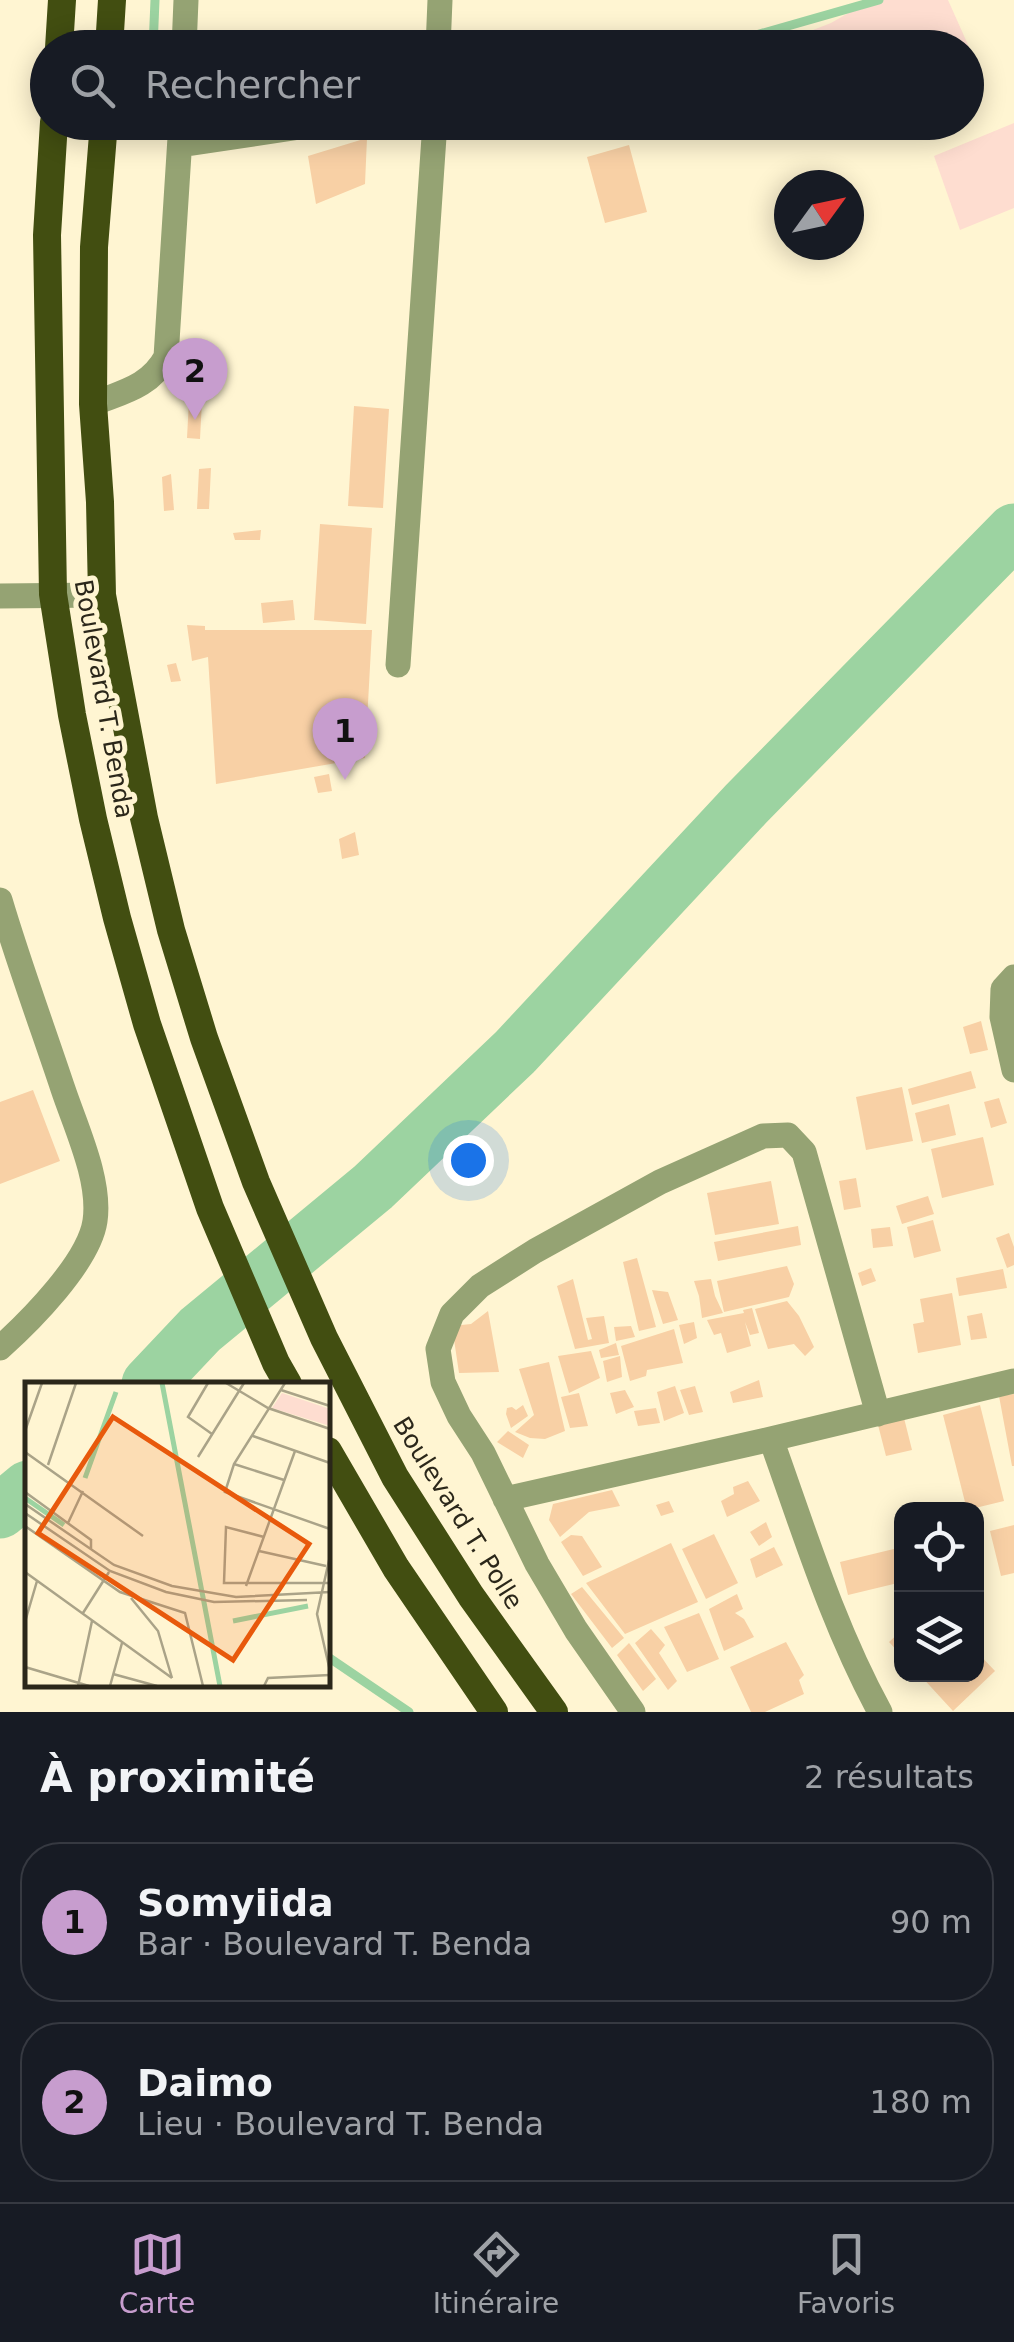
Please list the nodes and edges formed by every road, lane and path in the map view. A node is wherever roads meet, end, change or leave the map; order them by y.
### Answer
1 (62, 0) edge
2 (112, 0) edge
3 (186, 0) edge
4 (440, 0) edge
5 (60, 30) edge
6 (110, 30) edge
7 (185, 30) edge
8 (439, 30) edge
9 (53, 140) edge
10 (103, 140) edge
11 (181, 140) edge
12 (434, 140) edge
13 (93, 404) junction
14 (53, 594) junction
15 (102, 595) junction
16 (0, 596) edge
17 (398, 665) dead end
18 (0, 900) edge
19 (1008, 983) edge
20 (1014, 1070) edge
21 (324, 1338) joint
22 (0, 1348) edge
23 (282, 1374) edge
24 (1014, 1382) edge
25 (878, 1414) junction
26 (771, 1439) junction
27 (330, 1454) edge
28 (505, 1499) junction
29 (494, 1712) edge
30 (554, 1712) edge
31 (633, 1712) edge
32 (880, 1712) edge

1 - 5 highway
2 - 6 highway
3 - 7 street
4 - 8 street
9 - 14 highway, Boulevard T. Benda
10 - 13 highway, Boulevard T. Benda
11 - 13 street
12 - 17 street
13 - 15 highway, Boulevard T. Benda
14 - 15 street
14 - 16 street
14 - 23 highway, Boulevard T. Benda
15 - 21 highway, Boulevard T. Benda
18 - 22 street
19 - 20 street
21 - 30 highway, Boulevard T. Polle
24 - 25 street
25 - 26 street
25 - 28 street
26 - 28 street
26 - 32 street
27 - 29 highway
28 - 31 street

